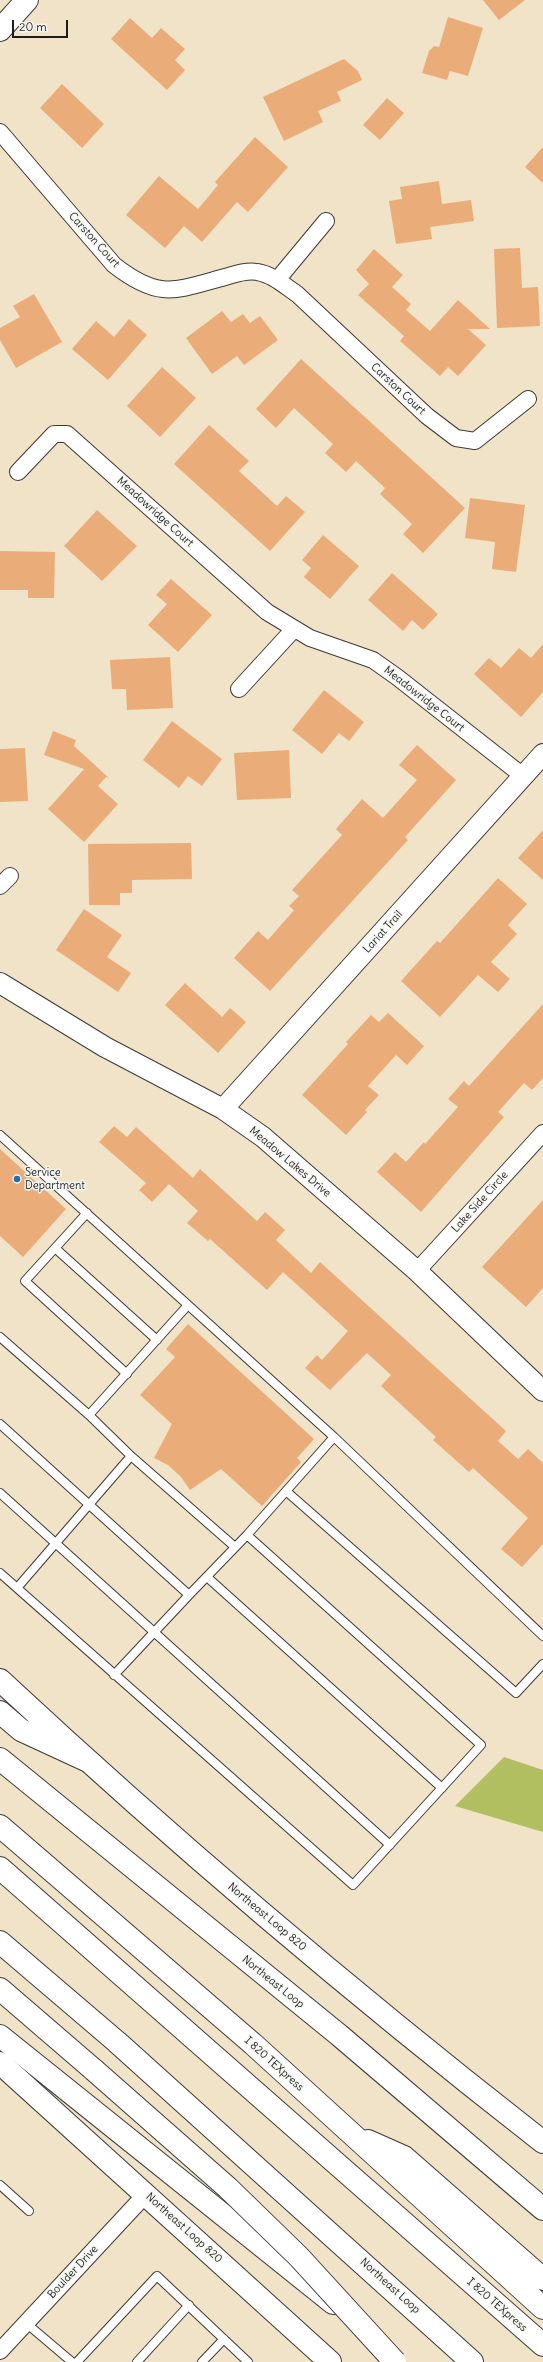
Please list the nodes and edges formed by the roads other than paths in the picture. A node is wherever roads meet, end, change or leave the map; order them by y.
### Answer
1 (27, 0) edge
2 (0, 30) edge
3 (0, 132) edge
4 (0, 148) edge
5 (38, 175) junction
6 (326, 221) dead end
7 (277, 280) junction
8 (528, 399) dead end
9 (18, 472) dead end
10 (294, 630) junction
11 (239, 689) dead end
12 (543, 754) edge
13 (523, 776) junction
14 (0, 983) edge
15 (223, 1109) junction
16 (543, 1133) edge
17 (0, 1135) edge
18 (87, 1213) junction
19 (55, 1248) junction
20 (417, 1271) junction
21 (188, 1305) junction
22 (0, 1337) edge
23 (157, 1340) junction
24 (127, 1374) junction
25 (543, 1391) edge
26 (89, 1415) junction
27 (0, 1424) edge
28 (334, 1437) junction
29 (131, 1456) junction
30 (286, 1491) junction
31 (0, 1493) edge
32 (89, 1505) junction
33 (247, 1535) junction
34 (55, 1543) junction
35 (235, 1547) junction
36 (0, 1573) edge
37 (207, 1576) junction
38 (17, 1588) junction
39 (189, 1595) junction
40 (155, 1633) junction
41 (543, 1636) edge
42 (543, 1664) edge
43 (114, 1675) junction
44 (0, 1680) edge
45 (0, 1712) edge
46 (0, 1759) edge
47 (86, 1760) junction
48 (442, 1788) junction
49 (0, 1826) edge
50 (390, 1845) junction
51 (0, 1868) edge
52 (0, 1942) edge
53 (0, 1989) edge
54 (0, 2036) edge
55 (0, 2063) edge
56 (352, 2134) junction
57 (543, 2142) edge
58 (0, 2185) edge
59 (146, 2194) junction
60 (543, 2209) edge
61 (29, 2211) dead end
62 (543, 2279) edge
63 (189, 2306) junction
64 (543, 2308) edge
65 (26, 2323) junction
66 (224, 2339) junction
67 (543, 2345) edge
68 (0, 2351) edge
69 (72, 2362) edge
70 (77, 2362) edge
71 (137, 2362) edge
72 (202, 2362) edge
73 (248, 2362) edge
74 (330, 2362) edge
75 (395, 2362) edge
76 (407, 2362) edge
77 (472, 2362) edge

1 - 2 main road
3 - 5 street, Carston Court
4 - 5 street, Carston Court
5 - 7 street, Carston Court
6 - 7 street
7 - 8 street, Carston Court
9 - 10 street, Meadowridge Court
10 - 11 street
10 - 13 street, Meadowridge Court
12 - 13 street, Lariat Trail
13 - 15 street, Lariat Trail
14 - 15 street, Meadow Lakes Drive
15 - 20 street, Meadow Lakes Drive
16 - 20 street, Lake Side Circle
17 - 18 lane
18 - 19 lane
18 - 21 lane
19 - 23 lane
19 - 24 lane
20 - 25 street, Meadow Lakes Drive
21 - 23 lane
21 - 28 lane
22 - 26 lane
23 - 24 lane
24 - 26 lane
26 - 29 lane
27 - 32 lane
28 - 30 lane
28 - 41 lane
29 - 32 lane
29 - 35 lane
30 - 33 lane
30 - 42 lane
31 - 34 lane
32 - 34 lane
32 - 39 lane
33 - 35 lane
33 - 48 lane
34 - 38 lane
34 - 40 lane
35 - 37 lane
36 - 38 lane
37 - 39 lane
37 - 48 lane
38 - 43 lane
39 - 40 lane
40 - 43 lane
40 - 50 lane
43 - 50 lane
44 - 47 main road, Northeast Loop 820
45 - 47 main road
46 - 60 main road, Northeast Loop
47 - 57 main road, Northeast Loop 820
48 - 50 lane
49 - 56 main road, I 820 TEXpress
51 - 67 main road, I 820 TEXpress
52 - 77 main road, Northeast Loop
53 - 75 main road, bridge
54 - 76 main road
55 - 59 main road, Northeast Loop 820
56 - 62 main road
56 - 64 main road, I 820 TEXpress
58 - 61 lane
59 - 65 street, Boulder Drive
59 - 74 main road, Northeast Loop 820
63 - 66 lane
63 - 70 lane
63 - 71 lane
65 - 68 street, Boulder Drive
65 - 69 lane
66 - 72 lane
66 - 73 lane

